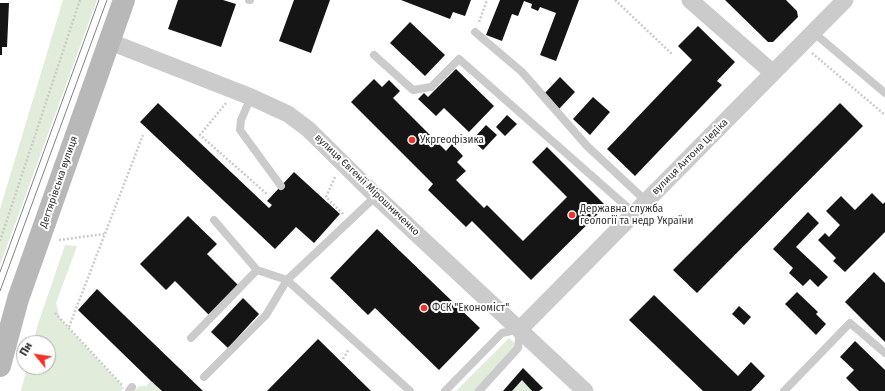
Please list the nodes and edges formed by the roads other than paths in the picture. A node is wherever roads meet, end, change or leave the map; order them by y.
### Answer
1 (124, 0) edge
2 (690, 0) edge
3 (845, 0) edge
4 (475, 32) road end
5 (813, 32) junction
6 (108, 41) junction
7 (374, 55) dead end
8 (773, 73) junction
9 (885, 93) edge
10 (251, 97) junction
11 (281, 186) dead end
12 (376, 196) junction
13 (646, 201) junction
14 (634, 213) junction
15 (214, 220) dead end
16 (257, 270) junction
17 (287, 280) junction
18 (520, 329) junction
19 (191, 338) dead end
20 (885, 353) edge
21 (0, 366) edge
22 (204, 377) dead end
23 (410, 391) edge
24 (446, 391) edge
25 (479, 391) edge
26 (585, 391) edge
27 (784, 391) edge

1 - 6 main road, Дегтярівська вулиця
2 - 8 street
3 - 5 street, вулиця Антона Цедіка
4 - 13 lane
5 - 8 street, вулиця Антона Цедіка
5 - 9 lane
6 - 10 street, вулиця Євгенії Мірошниченко
6 - 21 main road, Дегтярівська вулиця
7 - 14 lane
8 - 13 street, вулиця Антона Цедіка
10 - 11 lane
10 - 12 street, вулиця Євгенії Мірошниченко
12 - 17 lane
12 - 18 street, вулиця Євгенії Мірошниченко
13 - 14 street, вулиця Антона Цедіка
14 - 18 street, вулиця Антона Цедіка
15 - 16 lane
16 - 17 lane
16 - 19 lane
17 - 22 lane
17 - 23 lane
18 - 24 lane
18 - 25 lane
18 - 26 street, вулиця Євгенії Мірошниченко
20 - 27 lane

